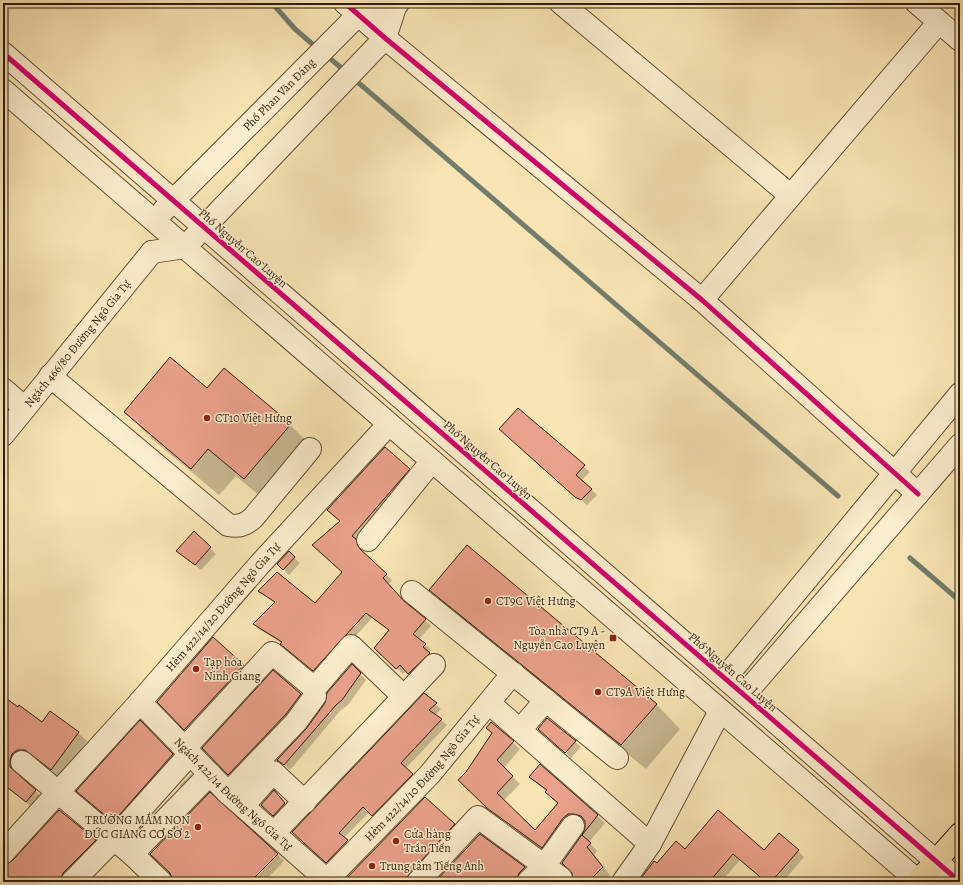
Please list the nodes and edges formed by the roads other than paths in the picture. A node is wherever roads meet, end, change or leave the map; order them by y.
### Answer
1 (561, 3) edge
2 (917, 3) edge
3 (396, 5) edge
4 (352, 9) edge
5 (939, 22) junction
6 (385, 38) junction
7 (960, 40) edge
8 (3, 53) edge
9 (3, 90) edge
10 (790, 194) junction
11 (173, 200) junction
12 (154, 221) junction
13 (205, 228) junction
14 (185, 248) junction
15 (152, 252) junction
16 (702, 300) junction
17 (50, 376) junction
18 (3, 388) edge
19 (960, 394) edge
20 (25, 408) junction
21 (389, 424) junction
22 (3, 435) edge
23 (960, 445) edge
24 (310, 449) dead end
25 (432, 461) junction
26 (896, 474) junction
27 (918, 494) junction
28 (368, 540) dead end
29 (412, 592) dead end
30 (434, 665) dead end
31 (514, 673) junction
32 (725, 678) junction
33 (315, 691) junction
34 (744, 695) junction
35 (403, 696) junction
36 (546, 700) junction
37 (140, 702) junction
38 (489, 703) junction
39 (720, 711) junction
40 (520, 730) junction
41 (187, 751) junction
42 (617, 758) dead end
43 (22, 762) dead end
44 (210, 774) junction
45 (58, 792) junction
46 (235, 799) junction
47 (305, 802) junction
48 (573, 826) dead end
49 (274, 833) junction
50 (960, 834) edge
51 (114, 839) junction
52 (650, 844) junction
53 (3, 853) edge
54 (132, 854) junction
55 (936, 861) junction
56 (552, 872) junction
57 (154, 879) edge
58 (327, 881) edge
59 (72, 882) edge
60 (418, 882) edge
61 (529, 882) edge
62 (623, 882) edge
63 (918, 882) edge
64 (960, 882) edge

1 - 10 street
2 - 5 street
3 - 4 street
3 - 6 street
4 - 6 street
4 - 11 street, Phố Phan Văn Đáng
5 - 7 street
5 - 10 street
6 - 13 street
6 - 16 street
8 - 11 street, Phố Nguyễn Cao Luyện
9 - 12 street
10 - 16 street
11 - 12 street, Phố Phan Văn Đáng
11 - 13 street, Phố Nguyễn Cao Luyện
12 - 14 street
12 - 15 street
13 - 14 street
13 - 32 street, Phố Nguyễn Cao Luyện
14 - 15 street
14 - 21 street
15 - 17 street, Ngách 466/80 Đường Ngô Gia Tự
16 - 26 street
17 - 20 street, Ngách 466/80 Đường Ngô Gia Tự
17 - 24 street
18 - 20 street
19 - 26 street
20 - 22 street, Ngách 466/80 Đường Ngô Gia Tự
21 - 25 street
21 - 37 street, Hẻm 422/14/20 Đường Ngô Gia Tự
23 - 27 street
25 - 28 street
25 - 39 street
26 - 27 street
26 - 32 street
27 - 34 street
29 - 31 street
30 - 35 street
31 - 36 street
31 - 38 street, Hẻm 422/14/10 Đường Ngô Gia Tự
32 - 34 street, Phố Nguyễn Cao Luyện
33 - 35 street
33 - 41 street
33 - 46 street
34 - 55 street, Phố Nguyễn Cao Luyện
35 - 47 street
36 - 40 street
36 - 42 street
37 - 41 street, Ngách 422/14 Đường Ngô Gia Tự
37 - 45 street, Hẻm 422/14/20 Đường Ngô Gia Tự
38 - 40 street
38 - 58 street, Hẻm 422/14/10 Đường Ngô Gia Tự
39 - 52 street
39 - 63 street
40 - 52 street
41 - 44 street, Ngách 422/14 Đường Ngô Gia Tự
41 - 51 street
43 - 45 street
44 - 46 street, Ngách 422/14 Đường Ngô Gia Tự
44 - 54 street
45 - 51 street
45 - 53 street, Hẻm 422/14/20 Đường Ngô Gia Tự
46 - 47 street
46 - 49 street, Ngách 422/14 Đường Ngô Gia Tự
47 - 49 street
48 - 56 street
49 - 58 street, Ngách 422/14 Đường Ngô Gia Tự
50 - 55 main road
51 - 54 street
51 - 59 street
52 - 62 street
54 - 57 street
55 - 63 main road
55 - 64 street, Phố Nguyễn Cao Luyện
56 - 60 street
56 - 61 street

